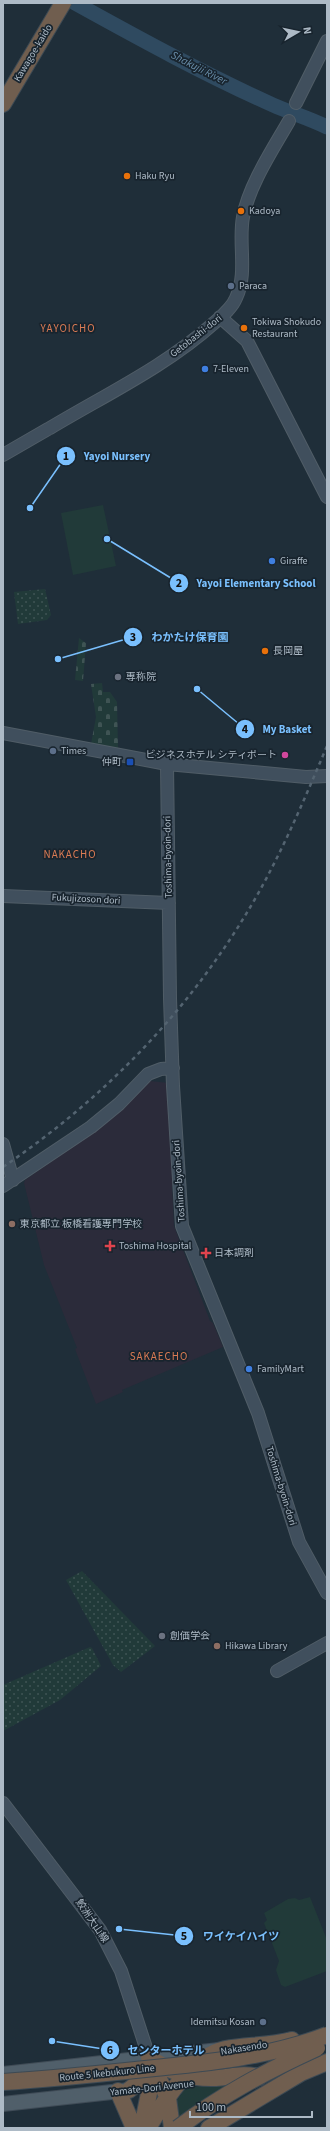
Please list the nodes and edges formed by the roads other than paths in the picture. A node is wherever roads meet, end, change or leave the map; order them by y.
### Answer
1 (57, 5) edge
2 (327, 41) edge
3 (3, 85) edge
4 (296, 103) dead end
5 (3, 104) edge
6 (289, 121) dead end
7 (220, 317) junction
8 (3, 455) edge
9 (327, 497) edge
10 (3, 733) edge
11 (167, 764) junction
12 (327, 776) edge
13 (3, 896) edge
14 (169, 902) junction
15 (173, 1068) junction
16 (3, 1144) edge
17 (8, 1183) edge
18 (327, 1593) edge
19 (327, 1643) edge
20 (277, 1671) dead end
21 (3, 1803) edge
22 (327, 2030) edge
23 (327, 2035) edge
24 (327, 2042) edge
25 (224, 2049) junction
26 (327, 2055) edge
27 (149, 2057) junction
28 (327, 2062) edge
29 (301, 2073) junction
30 (3, 2074) edge
31 (259, 2077) joint
32 (3, 2084) edge
33 (169, 2086) junction
34 (3, 2091) edge
35 (124, 2091) junction
36 (3, 2104) edge
37 (134, 2128) edge
38 (142, 2128) edge
39 (148, 2128) edge
40 (172, 2128) edge
41 (178, 2128) edge
42 (191, 2128) edge
43 (209, 2128) edge

1 - 3 highway, Kawagoe-kaido
1 - 5 highway, Kawagoe-kaido
2 - 4 street
6 - 7 street, Getobashi-dori
7 - 8 street, Getobashi-dori
7 - 9 street
10 - 11 street
11 - 12 street
11 - 14 street, Toshima-byoin-dori
13 - 14 street, Fukujizoson dori
14 - 15 street, Toshima-byoin-dori
15 - 17 street
15 - 18 street, Toshima-byoin-dori
16 - 17 street
19 - 20 street
21 - 27 street, 鮫洲大山線
22 - 25 highway, Nakasendo
23 - 32 highway, Route 5 Ikebukuro Line, bridge
24 - 32 highway, Route 5 Ikebukuro Line, bridge
24 - 34 highway, bridge
24 - 41 highway, bridge
25 - 27 main road
25 - 33 highway, Nakasendo
26 - 42 highway
27 - 30 main road
27 - 33 highway
27 - 33 highway
27 - 35 highway
28 - 29 highway
29 - 31 main road
29 - 43 highway
31 - 33 highway
33 - 35 main road, Yamate-Dori Avenue
33 - 38 highway
33 - 39 highway, Nakasendo
33 - 40 highway
35 - 36 main road, Yamate-Dori Avenue
35 - 37 highway

